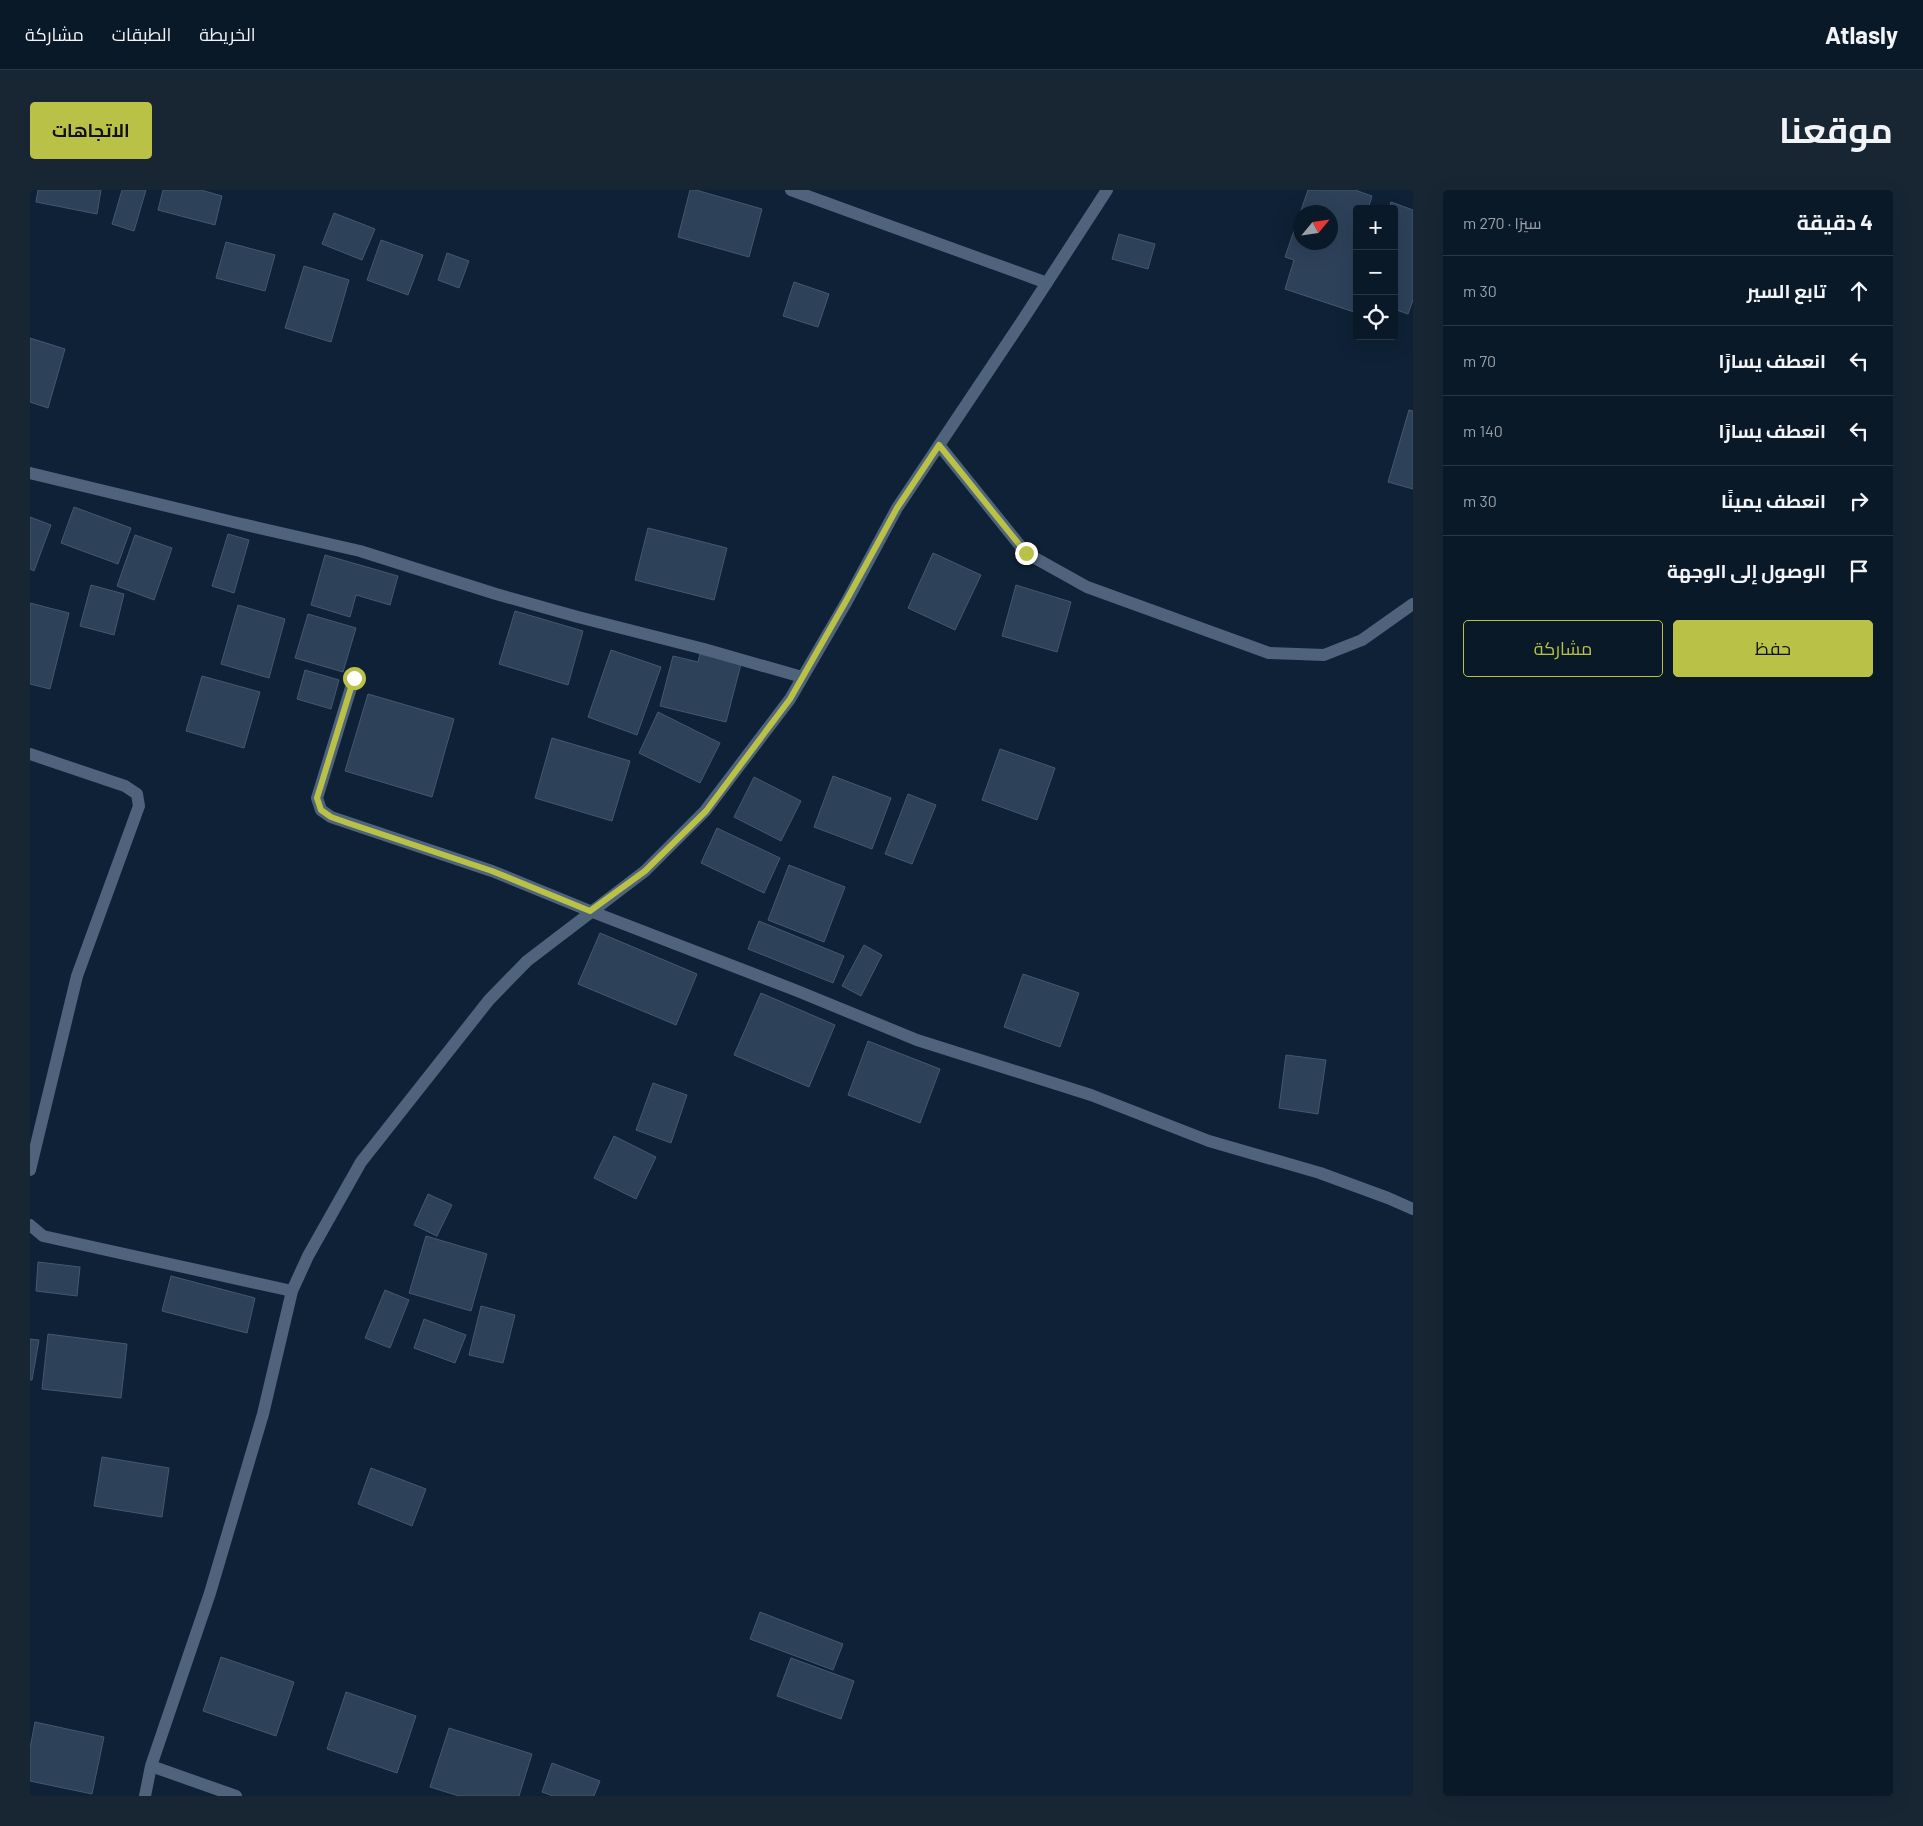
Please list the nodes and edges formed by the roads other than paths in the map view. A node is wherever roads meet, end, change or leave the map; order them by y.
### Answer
1 (791, 190) edge
2 (1107, 190) edge
3 (1047, 283) junction
4 (939, 445) junction
5 (30, 473) edge
6 (1413, 604) edge
7 (354, 678) dead end
8 (802, 678) junction
9 (30, 754) edge
10 (590, 911) junction
11 (31, 1155) edge
12 (30, 1170) edge
13 (1413, 1209) edge
14 (30, 1225) edge
15 (292, 1291) junction
16 (151, 1766) junction
17 (145, 1796) edge
18 (236, 1796) edge

1 - 3 street
2 - 3 street
3 - 4 street
4 - 6 street
4 - 8 street
5 - 8 street
7 - 10 street
8 - 10 street
9 - 11 street
10 - 13 street
10 - 15 street
11 - 12 street
14 - 15 street
15 - 16 street
16 - 17 street
16 - 18 street

